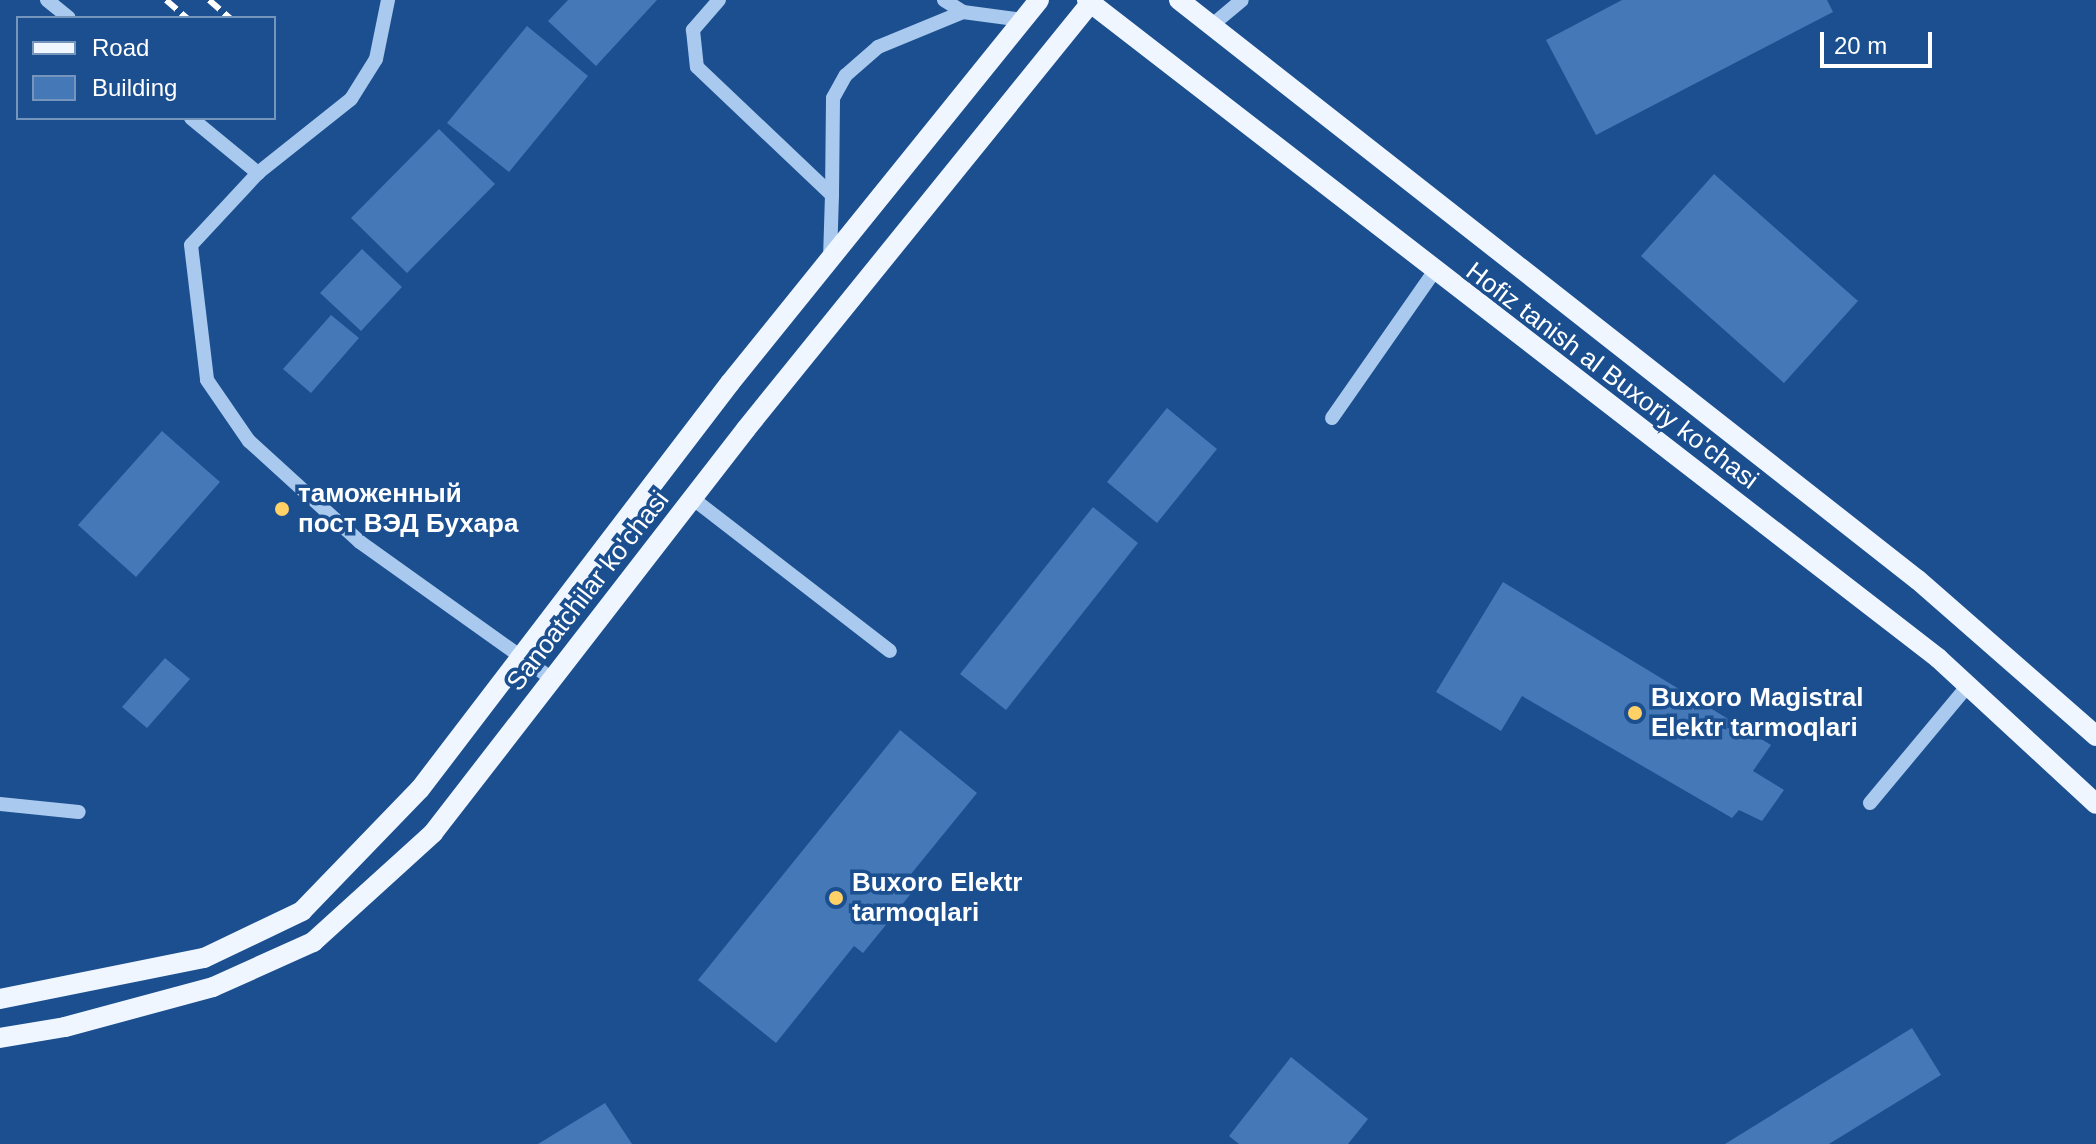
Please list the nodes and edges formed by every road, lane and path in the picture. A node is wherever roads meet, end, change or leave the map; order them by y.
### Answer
1 (47, 0) edge
2 (388, 0) edge
3 (719, 0) edge
4 (944, 0) edge
5 (1039, 0) edge
6 (1179, 0) edge
7 (1242, 0) edge
8 (1090, 1) edge
9 (963, 12) junction
10 (67, 16) edge
11 (1023, 20) junction
12 (1211, 26) junction
13 (193, 120) edge
14 (258, 173) junction
15 (832, 195) junction
16 (830, 259) junction
17 (1434, 272) junction
18 (1332, 418) dead end
19 (692, 498) junction
20 (890, 651) dead end
21 (520, 659) junction
22 (552, 679) junction
23 (1969, 684) junction
24 (2096, 736) edge
25 (1870, 803) dead end
26 (0, 804) edge
27 (2096, 804) edge
28 (79, 812) dead end
29 (0, 999) edge
30 (0, 1038) edge

1 - 10 lane
2 - 14 lane
3 - 15 lane
4 - 9 lane
5 - 11 main road, Sanoatchilar ko'chasi
6 - 12 main road, Hofiz tanish al Buxoriy ko'chasi
7 - 12 lane
8 - 17 main road, Hofiz tanish al Buxoriy ko'chasi
8 - 19 main road, Sanoatchilar ko'chasi
9 - 11 lane
9 - 15 lane
11 - 16 main road, Sanoatchilar ko'chasi
12 - 24 main road, Hofiz tanish al Buxoriy ko'chasi
13 - 14 lane
14 - 21 lane
15 - 16 lane
16 - 21 main road, Sanoatchilar ko'chasi
17 - 18 lane
17 - 23 main road, Hofiz tanish al Buxoriy ko'chasi
19 - 20 lane
19 - 22 main road, Sanoatchilar ko'chasi
21 - 22 lane
21 - 29 main road, Sanoatchilar ko'chasi
22 - 30 main road, Sanoatchilar ko'chasi
23 - 25 lane
23 - 27 main road, Hofiz tanish al Buxoriy ko'chasi
26 - 28 lane

